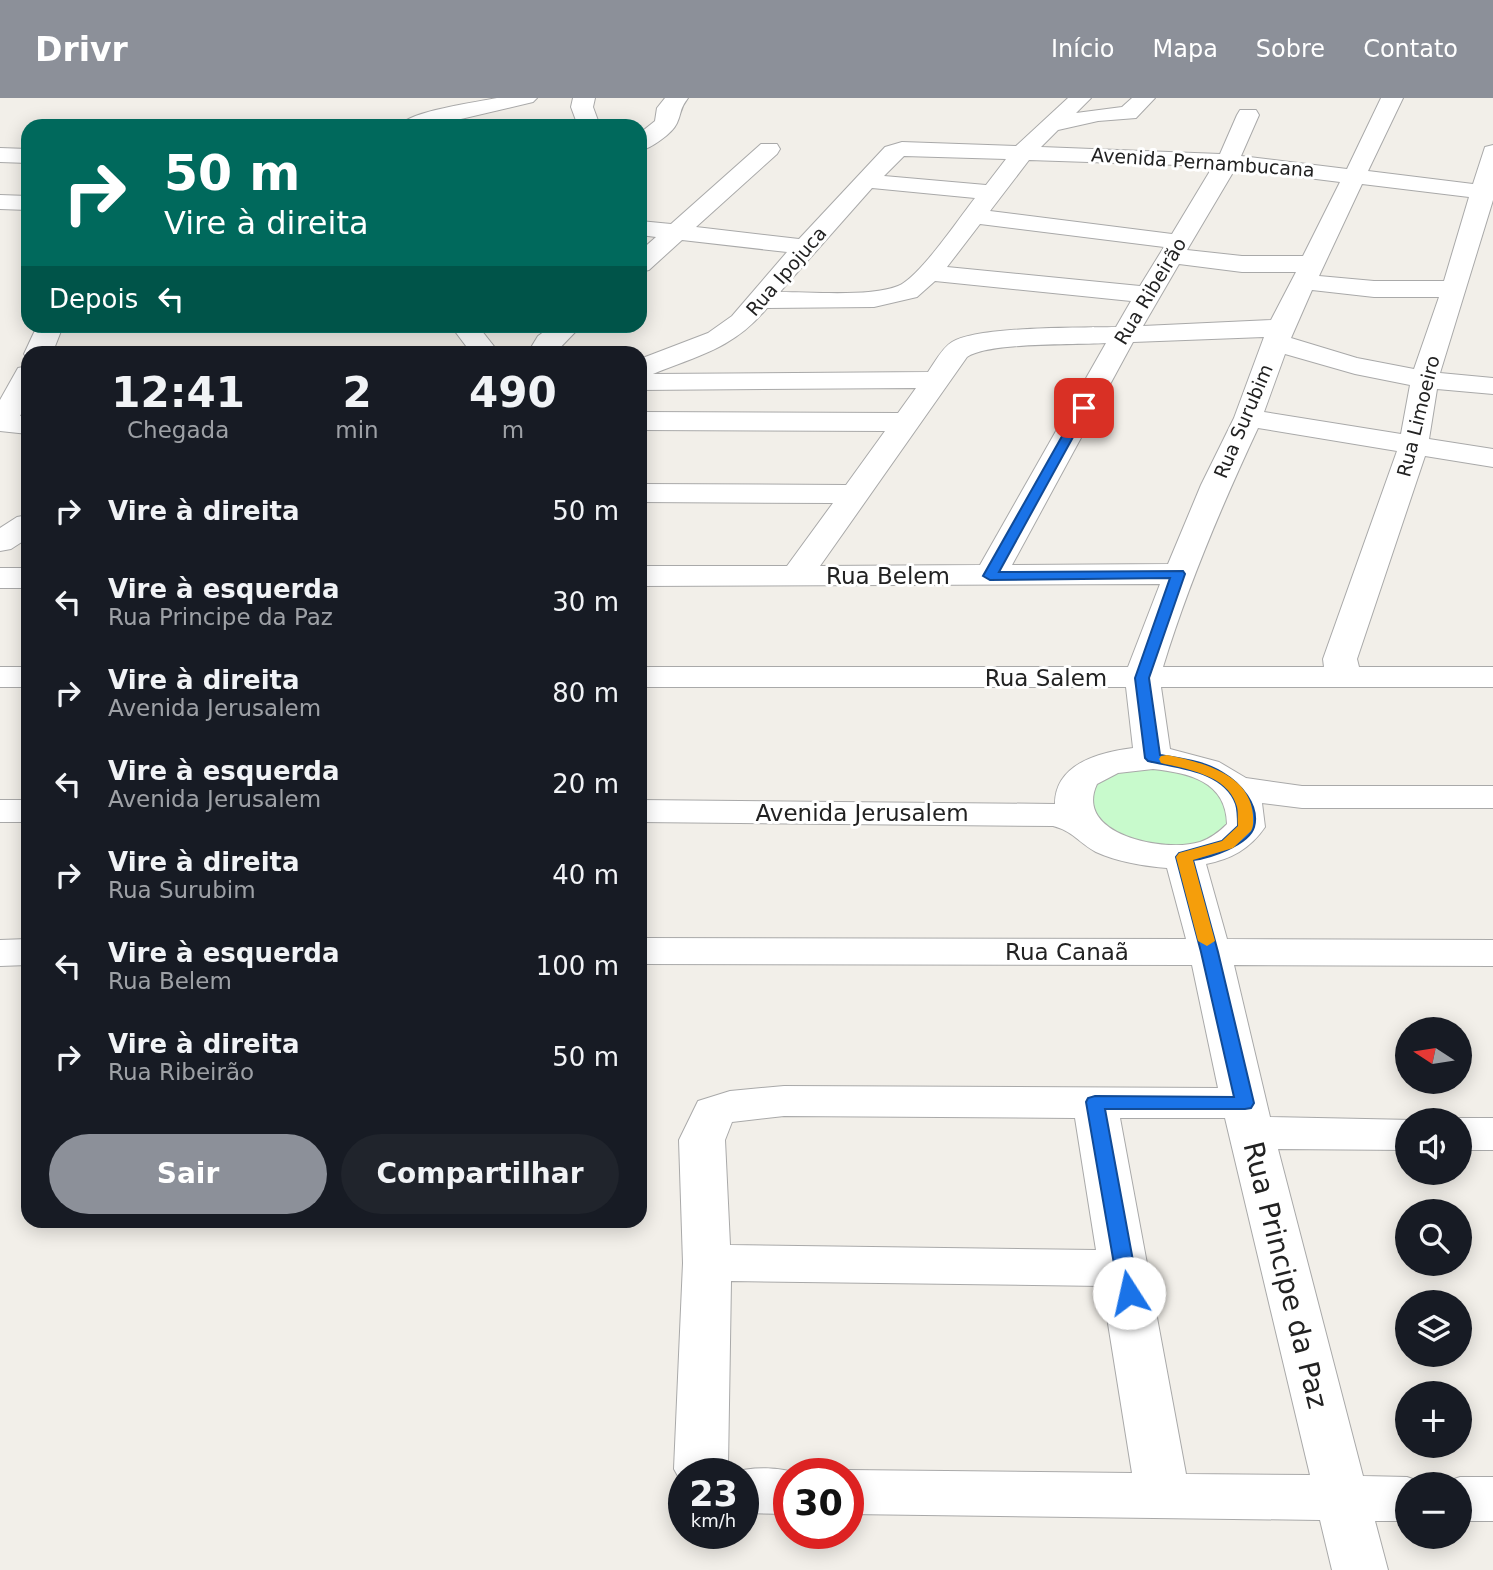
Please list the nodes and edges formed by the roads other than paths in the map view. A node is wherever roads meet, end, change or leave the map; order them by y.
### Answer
1 (526, 98) edge
2 (584, 98) edge
3 (677, 98) edge
4 (1054, 98) edge
5 (1081, 98) edge
6 (1144, 98) edge
7 (1392, 98) edge
8 (1248, 115) dead end
9 (433, 119) edge
10 (588, 119) edge
11 (1048, 126) junction
12 (647, 136) edge
13 (913, 148) joint
14 (769, 149) dead end
15 (1024, 151) junction
16 (0, 155) edge
17 (21, 156) edge
18 (1228, 161) junction
19 (1490, 174) edge
20 (1354, 175) junction
21 (867, 181) junction
22 (991, 192) junction
23 (0, 202) edge
24 (21, 203) edge
25 (975, 216) junction
26 (647, 228) edge
27 (681, 230) junction
28 (805, 247) junction
29 (1175, 249) junction
30 (647, 259) edge
31 (929, 273) junction
32 (1308, 273) junction
33 (1455, 289) junction
34 (1145, 299) junction
35 (759, 300) junction
36 (1200, 332) junction
37 (559, 333) edge
38 (1124, 335) junction
39 (1278, 335) junction
40 (1087, 337) junction
41 (1020, 339) junction
42 (545, 346) edge
43 (1342, 363) junction
44 (647, 366) edge
45 (1263, 375) junction
46 (1425, 377) junction
47 (936, 380) junction
48 (647, 382) edge
49 (1493, 386) edge
50 (21, 402) edge
51 (1248, 418) junction
52 (647, 421) edge
53 (16, 422) edge
54 (905, 422) junction
55 (1413, 447) junction
56 (1493, 458) edge
57 (647, 493) edge
58 (856, 494) junction
59 (21, 528) edge
60 (0, 542) edge
61 (1178, 574) junction
62 (797, 575) junction
63 (647, 576) edge
64 (990, 576) junction
65 (0, 578) edge
66 (21, 578) edge
67 (0, 677) edge
68 (21, 677) edge
69 (647, 677) edge
70 (1493, 677) edge
71 (1142, 678) junction
72 (1344, 678) junction
73 (1153, 758) junction
74 (1233, 788) junction
75 (0, 794) edge
76 (21, 794) edge
77 (647, 796) edge
78 (1493, 797) edge
79 (870, 805) junction
80 (1446, 805) junction
81 (1078, 806) junction
82 (0, 811) edge
83 (21, 811) edge
84 (647, 811) edge
85 (1493, 812) edge
86 (1246, 827) junction
87 (1184, 857) junction
88 (647, 951) edge
89 (1210, 952) junction
90 (0, 953) edge
91 (21, 953) edge
92 (1493, 953) edge
93 (1095, 1102) junction
94 (1248, 1118) junction
95 (1395, 1132) edge
96 (1472, 1134) edge
97 (1493, 1134) edge
98 (707, 1263) junction
99 (1125, 1268) junction
100 (701, 1458) edge
101 (864, 1492) edge
102 (1163, 1495) junction
103 (1342, 1499) junction
104 (1395, 1499) edge
105 (1472, 1499) edge
106 (1493, 1499) edge
107 (1360, 1570) edge

1 - 9 street
2 - 10 street
3 - 12 street
4 - 11 street
5 - 11 street
6 - 11 street
7 - 20 street, Rua Surubim
8 - 18 street, Rua Ribeirão
11 - 15 street
13 - 15 street, Avenida Pernambucana
13 - 21 street, Rua Ipojuca
14 - 27 street
15 - 18 street, Avenida Pernambucana
15 - 22 street
16 - 17 street
18 - 20 street, Avenida Pernambucana
18 - 29 street, Rua Ribeirão
19 - 20 street, Avenida Pernambucana
19 - 33 street, Rua Limoeiro
20 - 32 street, Rua Surubim
21 - 22 street
21 - 28 street, Rua Ipojuca
22 - 25 street
23 - 24 street
25 - 29 street
25 - 31 street
26 - 27 street
27 - 28 street
27 - 30 street
28 - 35 street, Rua Ipojuca
29 - 32 street
29 - 34 street, Rua Ribeirão
31 - 34 street
31 - 35 street
32 - 33 street
32 - 39 street, Rua Surubim
33 - 46 street, Rua Limoeiro
34 - 36 street
34 - 38 street, Rua Ribeirão
35 - 44 street, Rua Ipojuca
36 - 38 street
36 - 39 street
37 - 42 street
38 - 40 street
38 - 64 street, Rua Ribeirão
39 - 43 street
39 - 45 street, Rua Surubim
40 - 41 street
40 - 41 street
41 - 47 street
43 - 45 street
43 - 46 street
45 - 51 street, Rua Surubim
46 - 49 street
46 - 55 street, Rua Limoeiro
47 - 48 street
47 - 54 street
50 - 53 street
51 - 55 street
51 - 61 street, Rua Surubim
52 - 54 street
54 - 58 street
55 - 56 street
55 - 72 street, Rua Limoeiro
57 - 58 street
58 - 62 street
59 - 60 street
61 - 64 street, Rua Belem
61 - 71 street, Rua Surubim
62 - 63 street, Rua Belem
62 - 64 street, Rua Belem
65 - 66 street
67 - 68 street
69 - 71 street, Rua Salem
70 - 72 street, Rua Salem
71 - 72 street, Rua Salem
71 - 73 street, Rua Surubim
73 - 74 street, Avenida Jerusalem
73 - 81 street, Avenida Jerusalem
74 - 80 street, Avenida Jerusalem
74 - 86 street
75 - 76 street
77 - 79 street, Avenida Jerusalem
78 - 80 street, Avenida Jerusalem
79 - 81 street, Avenida Jerusalem
79 - 84 street, Avenida Jerusalem
80 - 85 street, Avenida Jerusalem
80 - 86 street, Avenida Jerusalem
81 - 87 street, Avenida Jerusalem
82 - 83 street
86 - 87 street, Avenida Jerusalem
87 - 89 street, Rua Principe da Paz
88 - 89 street, Rua Canaã
89 - 92 street, Rua Canaã
89 - 94 street, Rua Principe da Paz
90 - 91 street
93 - 94 street
93 - 98 street
93 - 99 street
94 - 95 street
94 - 103 street, Rua Principe da Paz
96 - 97 street
98 - 99 street
98 - 100 street
99 - 102 street
101 - 102 street
102 - 103 street
103 - 104 street
103 - 107 street, Rua Principe da Paz
105 - 106 street

